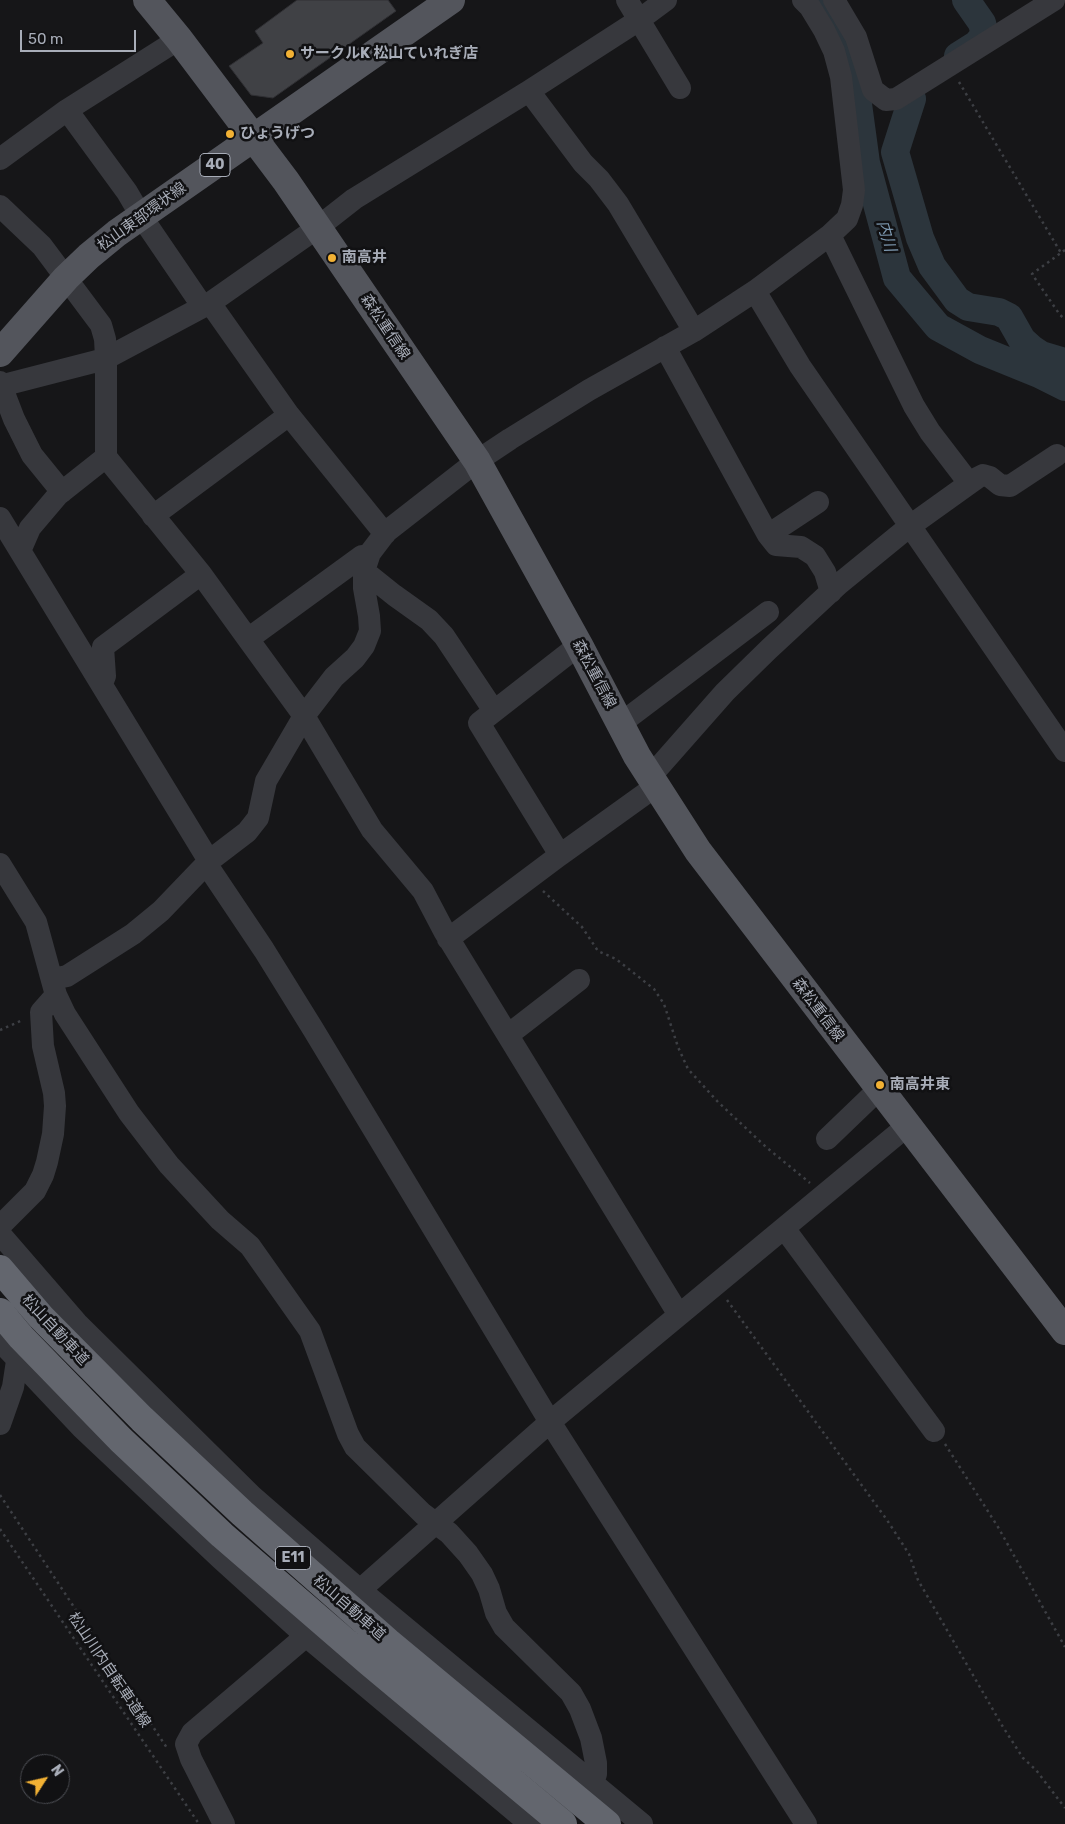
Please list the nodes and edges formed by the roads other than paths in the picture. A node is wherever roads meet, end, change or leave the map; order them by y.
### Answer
1 (147, 0) edge
2 (452, 0) edge
3 (627, 0) edge
4 (666, 0) edge
5 (803, 0) edge
6 (834, 0) edge
7 (1051, 1) edge
8 (639, 20) junction
9 (179, 39) junction
10 (680, 88) dead end
11 (529, 91) junction
12 (68, 110) junction
13 (254, 138) junction
14 (0, 159) edge
15 (0, 206) edge
16 (141, 216) junction
17 (317, 228) junction
18 (830, 235) junction
19 (66, 278) junction
20 (756, 291) junction
21 (206, 305) junction
22 (694, 331) junction
23 (665, 347) junction
24 (0, 353) edge
25 (106, 358) junction
26 (2, 383) edge
27 (289, 415) junction
28 (1057, 455) dead end
29 (106, 457) junction
30 (477, 461) junction
31 (968, 483) junction
32 (62, 492) junction
33 (818, 502) dead end
34 (153, 516) junction
35 (0, 518) edge
36 (910, 526) junction
37 (385, 534) junction
38 (768, 536) junction
39 (20, 551) junction
40 (360, 558) junction
41 (201, 574) junction
42 (832, 592) junction
43 (768, 612) dead end
44 (248, 639) junction
45 (579, 645) junction
46 (102, 684) junction
47 (494, 711) junction
48 (304, 716) junction
49 (620, 724) junction
50 (1065, 750) edge
51 (652, 780) junction
52 (560, 855) junction
53 (208, 863) junction
54 (0, 864) edge
55 (448, 939) junction
56 (579, 980) dead end
57 (55, 987) junction
58 (508, 1036) junction
59 (879, 1089) junction
60 (907, 1126) junction
61 (827, 1139) dead end
62 (0, 1226) edge
63 (784, 1228) junction
64 (0, 1234) edge
65 (0, 1269) edge
66 (0, 1312) edge
67 (679, 1315) junction
68 (1065, 1331) edge
69 (0, 1341) edge
70 (17, 1361) junction
71 (550, 1422) junction
72 (0, 1424) edge
73 (934, 1431) road end
74 (436, 1524) junction
75 (360, 1590) junction
76 (306, 1636) junction
77 (593, 1783) junction
78 (224, 1824) edge
79 (530, 1824) edge
80 (562, 1824) edge
81 (607, 1824) edge
82 (642, 1824) edge
83 (806, 1824) edge

1 - 9 main road, 森松重信線
2 - 13 main road, 松山東部環状線 / 40
3 - 8 street
4 - 8 street
5 - 18 street
6 - 7 street
8 - 10 street
8 - 11 street
9 - 12 street
9 - 13 main road, 森松重信線
11 - 17 street
11 - 22 street
12 - 14 street
12 - 16 street
13 - 16 main road, 松山東部環状線 / 40
13 - 17 main road, 森松重信線
15 - 19 street
16 - 19 main road, 松山東部環状線 / 40
16 - 21 street
17 - 21 street
17 - 30 main road, 森松重信線
18 - 20 street
18 - 31 street
19 - 24 main road, 松山東部環状線 / 40
19 - 25 street
20 - 22 street
20 - 36 street
21 - 25 street
21 - 27 street
22 - 23 street
23 - 30 street
23 - 38 street
25 - 26 street
25 - 29 street
26 - 32 street
27 - 34 street
27 - 37 street
28 - 31 street
29 - 32 street
29 - 34 street
30 - 37 street
30 - 45 main road, 森松重信線
31 - 36 street
32 - 39 street
33 - 38 street
34 - 41 street
35 - 39 street
36 - 42 street
36 - 50 street
37 - 40 street
38 - 42 street
39 - 46 street
40 - 44 street
40 - 47 street
40 - 48 street
41 - 44 street
41 - 46 street
42 - 51 street
43 - 49 street
44 - 48 street
45 - 47 street
45 - 49 main road, 森松重信線
46 - 53 street
47 - 52 street
48 - 53 street
48 - 55 street
49 - 51 main road, 森松重信線
51 - 52 street
51 - 59 main road, 森松重信線
52 - 55 street
53 - 57 street
53 - 71 street
54 - 57 street
55 - 58 street
56 - 58 street
57 - 62 street
57 - 74 street
58 - 67 street
59 - 60 main road, 森松重信線
59 - 61 street
60 - 63 street
60 - 68 main road, 森松重信線
63 - 67 street
63 - 73 street
64 - 75 street
65 - 81 highway, 松山自動車道 / E11
66 - 80 highway, 松山自動車道 / E11
67 - 71 street
69 - 70 street
70 - 72 street
70 - 76 street
71 - 74 street
71 - 83 street
74 - 75 street
74 - 77 street
75 - 77 street
76 - 78 street
76 - 79 street
77 - 82 street

